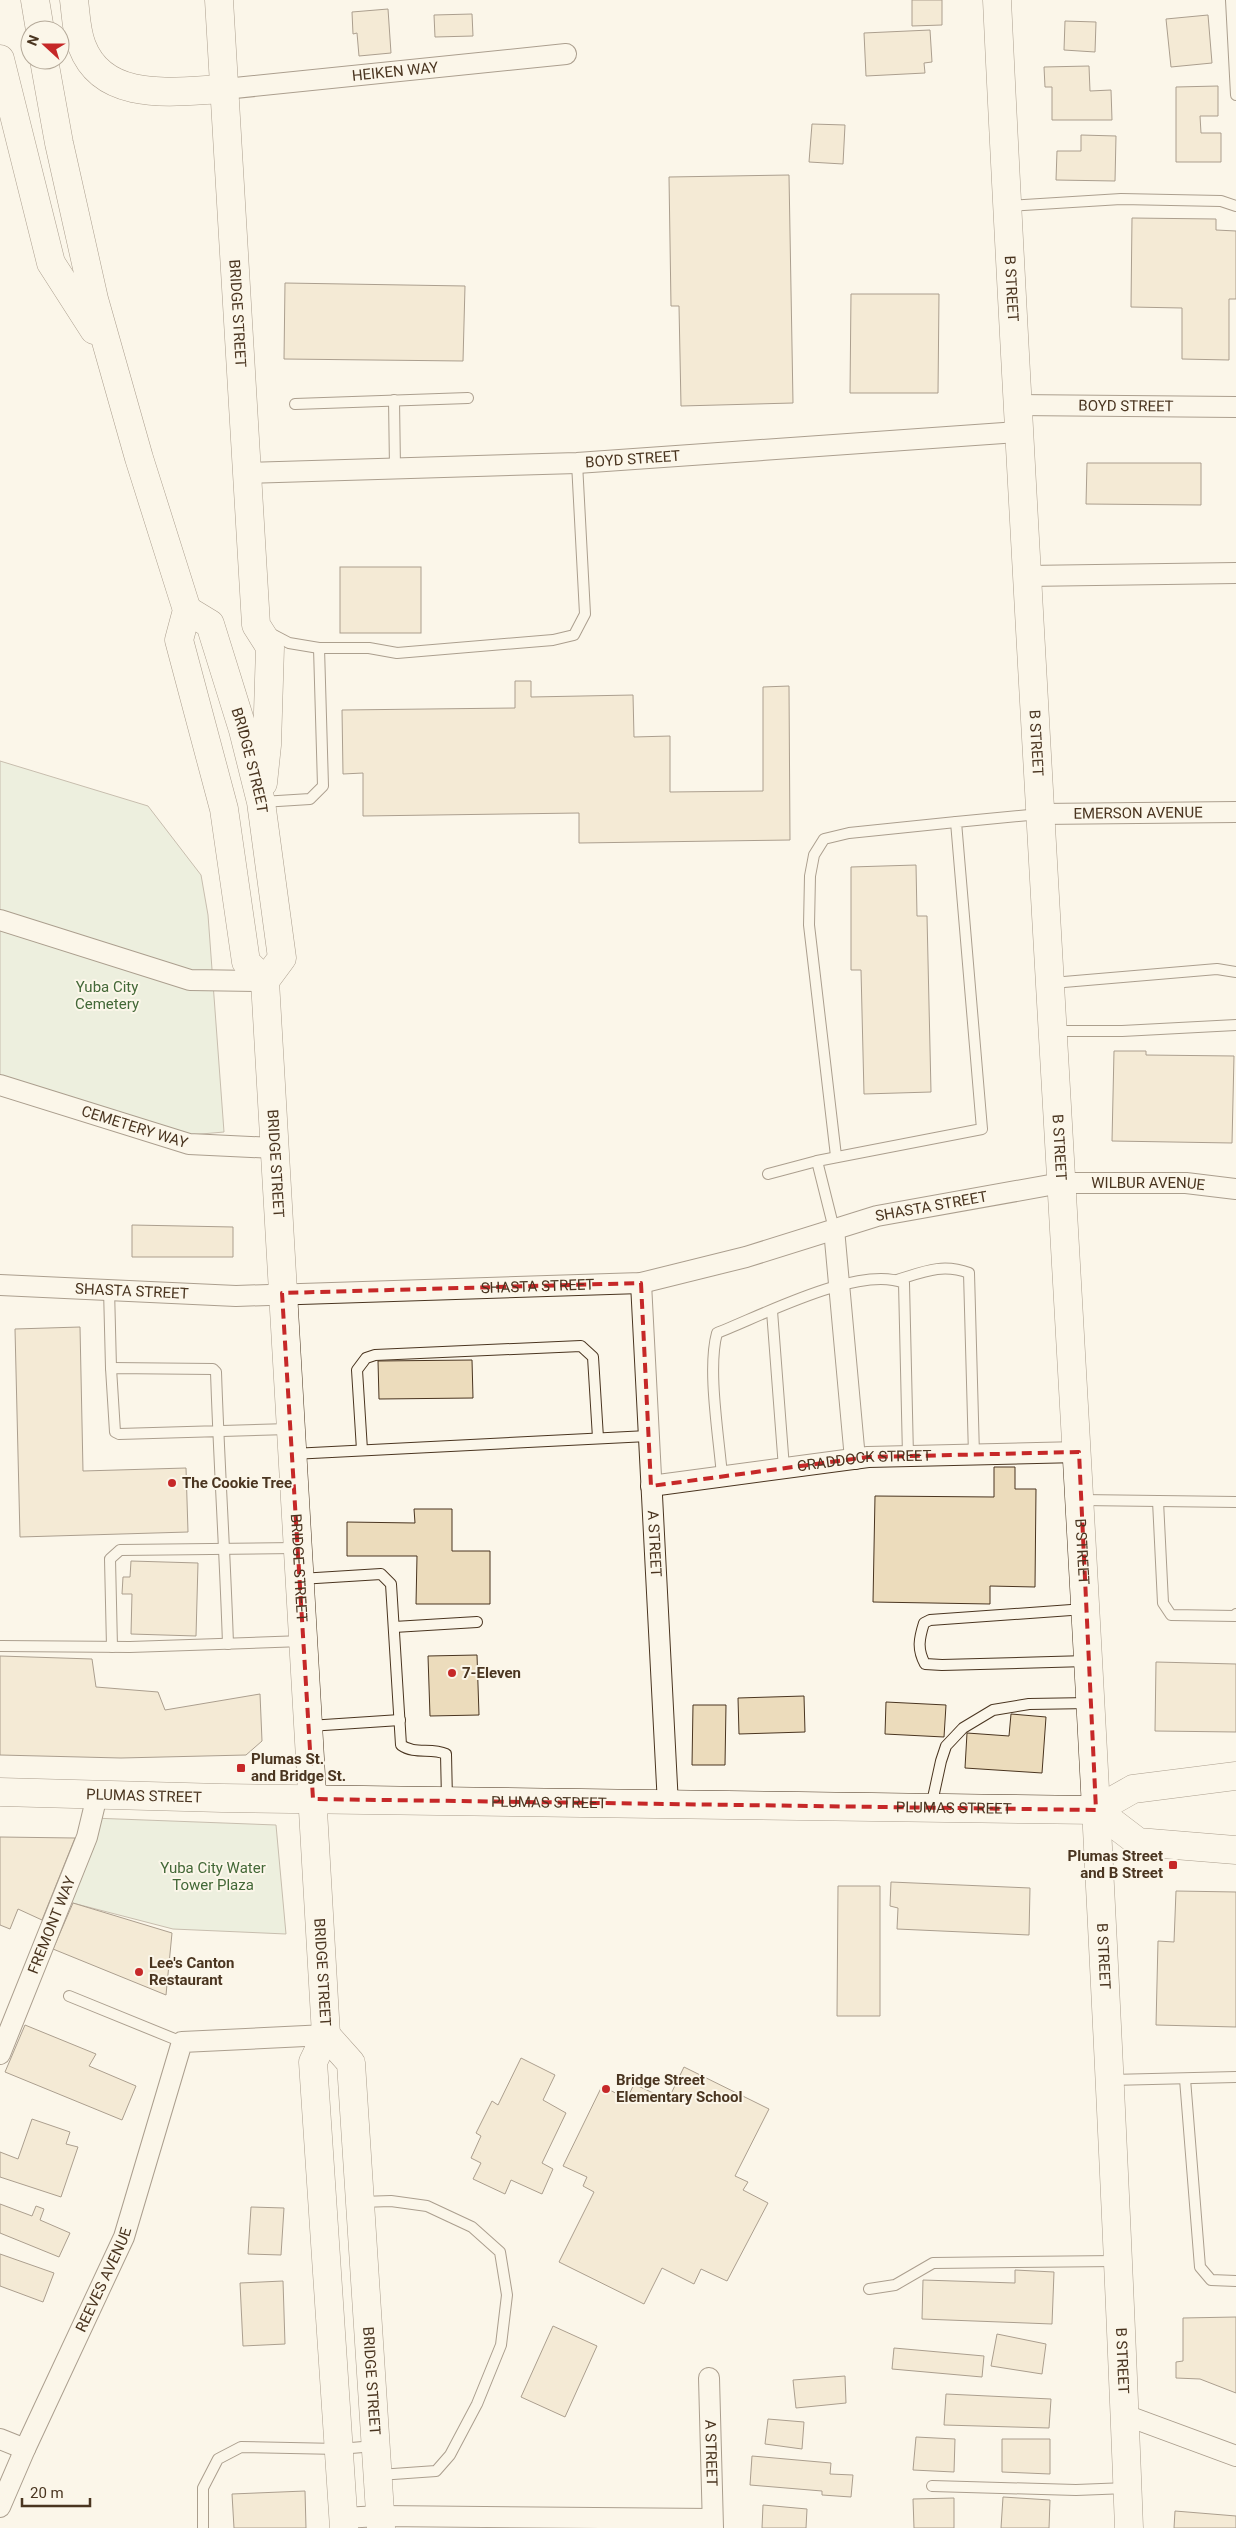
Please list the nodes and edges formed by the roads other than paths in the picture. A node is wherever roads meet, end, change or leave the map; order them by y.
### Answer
1 (35, 0) edge
2 (74, 0) edge
3 (219, 0) edge
4 (997, 0) edge
5 (1231, 0) edge
6 (38, 20) edge
7 (566, 54) dead end
8 (0, 59) edge
9 (46, 70) edge
10 (225, 88) junction
11 (1236, 95) edge
12 (1007, 206) junction
13 (1236, 206) edge
14 (107, 350) junction
15 (468, 398) dead end
16 (394, 400) junction
17 (295, 404) dead end
18 (1016, 405) junction
19 (1236, 407) edge
20 (1018, 432) junction
21 (577, 463) junction
22 (394, 468) junction
23 (248, 473) junction
24 (1236, 573) edge
25 (1026, 576) junction
26 (187, 610) junction
27 (256, 625) junction
28 (319, 648) junction
29 (261, 802) junction
30 (1236, 812) edge
31 (1040, 814) junction
32 (956, 822) junction
33 (0, 920) edge
34 (1236, 972) edge
35 (265, 981) junction
36 (1052, 983) junction
37 (1236, 1025) edge
38 (1052, 1031) junction
39 (0, 1085) edge
40 (274, 1148) junction
41 (836, 1156) junction
42 (817, 1161) junction
43 (768, 1174) dead end
44 (1061, 1183) junction
45 (1236, 1189) edge
46 (834, 1229) junction
47 (897, 1280) junction
48 (640, 1283) junction
49 (840, 1284) junction
50 (0, 1285) edge
51 (109, 1289) junction
52 (282, 1293) junction
53 (772, 1311) junction
54 (111, 1368) junction
55 (218, 1431) junction
56 (648, 1436) junction
57 (598, 1438) junction
58 (291, 1442) junction
59 (362, 1450) junction
60 (1079, 1452) junction
61 (974, 1455) junction
62 (908, 1456) junction
63 (855, 1459) junction
64 (784, 1468) junction
65 (722, 1476) junction
66 (651, 1486) junction
67 (1081, 1500) junction
68 (1158, 1501) junction
69 (1236, 1502) edge
70 (297, 1548) junction
71 (225, 1549) junction
72 (300, 1578) junction
73 (1086, 1609) junction
74 (1236, 1614) edge
75 (477, 1622) dead end
76 (394, 1626) junction
77 (304, 1641) junction
78 (228, 1644) junction
79 (0, 1646) edge
80 (112, 1647) junction
81 (1089, 1661) junction
82 (1091, 1703) junction
83 (400, 1720) junction
84 (309, 1726) junction
85 (1236, 1776) edge
86 (0, 1792) edge
87 (95, 1793) junction
88 (313, 1799) junction
89 (446, 1800) junction
90 (668, 1805) junction
91 (931, 1807) junction
92 (1096, 1810) junction
93 (1236, 1850) edge
94 (70, 1996) dead end
95 (326, 2035) junction
96 (182, 2042) junction
97 (0, 2054) edge
98 (1236, 2077) edge
99 (1185, 2079) junction
100 (1109, 2080) junction
101 (360, 2202) junction
102 (1118, 2261) junction
103 (1236, 2281) edge
104 (869, 2289) dead end
105 (709, 2378) dead end
106 (1125, 2416) junction
107 (0, 2439) edge
108 (376, 2446) junction
109 (25, 2449) junction
110 (338, 2449) junction
111 (1236, 2456) edge
112 (378, 2475) junction
113 (932, 2486) dead end
114 (1128, 2488) junction
115 (0, 2507) edge
116 (381, 2522) edge
117 (343, 2523) edge
118 (712, 2523) edge
119 (203, 2528) edge
120 (1130, 2528) edge

1 - 6 main road
2 - 10 main road
3 - 10 main road, BRIDGE STREET
4 - 12 main road, B STREET
5 - 11 lane
7 - 10 street, HEIKEN WAY
8 - 14 main road
9 - 14 main road
10 - 23 main road, BRIDGE STREET
12 - 13 lane
12 - 18 main road, B STREET
14 - 26 main road
15 - 16 lane
16 - 17 lane
16 - 22 lane
18 - 19 street, BOYD STREET
18 - 20 main road, B STREET
20 - 21 street, BOYD STREET
20 - 25 main road, B STREET
21 - 22 street, BOYD STREET
21 - 28 lane
22 - 23 street, BOYD STREET
23 - 27 main road, BRIDGE STREET
24 - 25 street
25 - 31 main road, B STREET
26 - 29 main road, BRIDGE STREET
26 - 35 main road
27 - 28 lane
27 - 29 main road
28 - 29 lane
29 - 35 main road, BRIDGE STREET
30 - 31 street, EMERSON AVENUE
31 - 32 lane
31 - 36 main road, B STREET
32 - 41 lane
32 - 41 lane
33 - 35 street
34 - 36 lane
35 - 40 main road, BRIDGE STREET
36 - 38 main road, B STREET
37 - 38 lane
38 - 44 main road, B STREET
39 - 40 street, CEMETERY WAY
40 - 52 main road, BRIDGE STREET
41 - 42 lane
42 - 43 lane
42 - 46 lane
44 - 45 street, WILBUR AVENUE
44 - 46 street, SHASTA STREET
44 - 60 main road, B STREET
46 - 48 street, SHASTA STREET
46 - 49 street
47 - 49 lane
47 - 61 lane
47 - 62 lane
48 - 52 street, SHASTA STREET
48 - 56 street, A STREET
49 - 53 lane
49 - 63 street
50 - 51 street, SHASTA STREET
51 - 52 street, SHASTA STREET
51 - 54 lane
52 - 58 main road, BRIDGE STREET
53 - 64 lane
53 - 65 lane
54 - 55 lane
54 - 55 lane
55 - 58 lane
55 - 71 lane
56 - 57 lane
56 - 66 street, A STREET
57 - 59 lane
57 - 59 lane
58 - 59 lane
58 - 70 main road, BRIDGE STREET
60 - 61 street, CRADDOCK STREET
60 - 67 main road, B STREET
61 - 62 street, CRADDOCK STREET
62 - 63 street, CRADDOCK STREET
63 - 64 street, CRADDOCK STREET
64 - 65 street, CRADDOCK STREET
65 - 66 street, CRADDOCK STREET
66 - 90 street, A STREET
67 - 68 lane
67 - 73 main road, B STREET
68 - 69 lane
68 - 74 lane
70 - 71 lane
70 - 72 main road, BRIDGE STREET
71 - 78 lane
71 - 80 lane
72 - 76 lane
72 - 77 main road, BRIDGE STREET
73 - 81 main road, B STREET
73 - 81 lane
75 - 76 lane
76 - 83 lane
77 - 78 lane
77 - 84 main road, BRIDGE STREET
78 - 80 lane
79 - 80 lane
81 - 82 main road, B STREET
82 - 91 lane
82 - 92 main road, B STREET
83 - 84 lane
83 - 89 lane
84 - 88 main road, BRIDGE STREET
85 - 92 main road
86 - 87 main road, PLUMAS STREET
87 - 88 main road, PLUMAS STREET
87 - 97 street, FREMONT WAY
88 - 89 main road, PLUMAS STREET
88 - 95 main road, BRIDGE STREET
89 - 90 main road, PLUMAS STREET
90 - 91 main road, PLUMAS STREET
91 - 92 main road, PLUMAS STREET
92 - 93 main road
92 - 100 main road, B STREET
94 - 96 lane
95 - 96 street
95 - 101 main road, BRIDGE STREET
95 - 110 main road, BRIDGE STREET
96 - 109 street, REEVES AVENUE
98 - 99 lane
99 - 100 lane
99 - 103 lane
100 - 102 main road, B STREET
101 - 108 main road, BRIDGE STREET
101 - 112 lane
102 - 104 lane
102 - 106 main road, B STREET
105 - 118 street, A STREET
106 - 111 street
106 - 114 main road, B STREET
107 - 109 street
108 - 110 lane
108 - 112 main road, BRIDGE STREET
109 - 115 street, REEVES AVENUE
110 - 117 main road, BRIDGE STREET
110 - 119 lane
112 - 116 main road, BRIDGE STREET
113 - 114 lane
114 - 120 main road, B STREET
116 - 117 street
116 - 118 street

